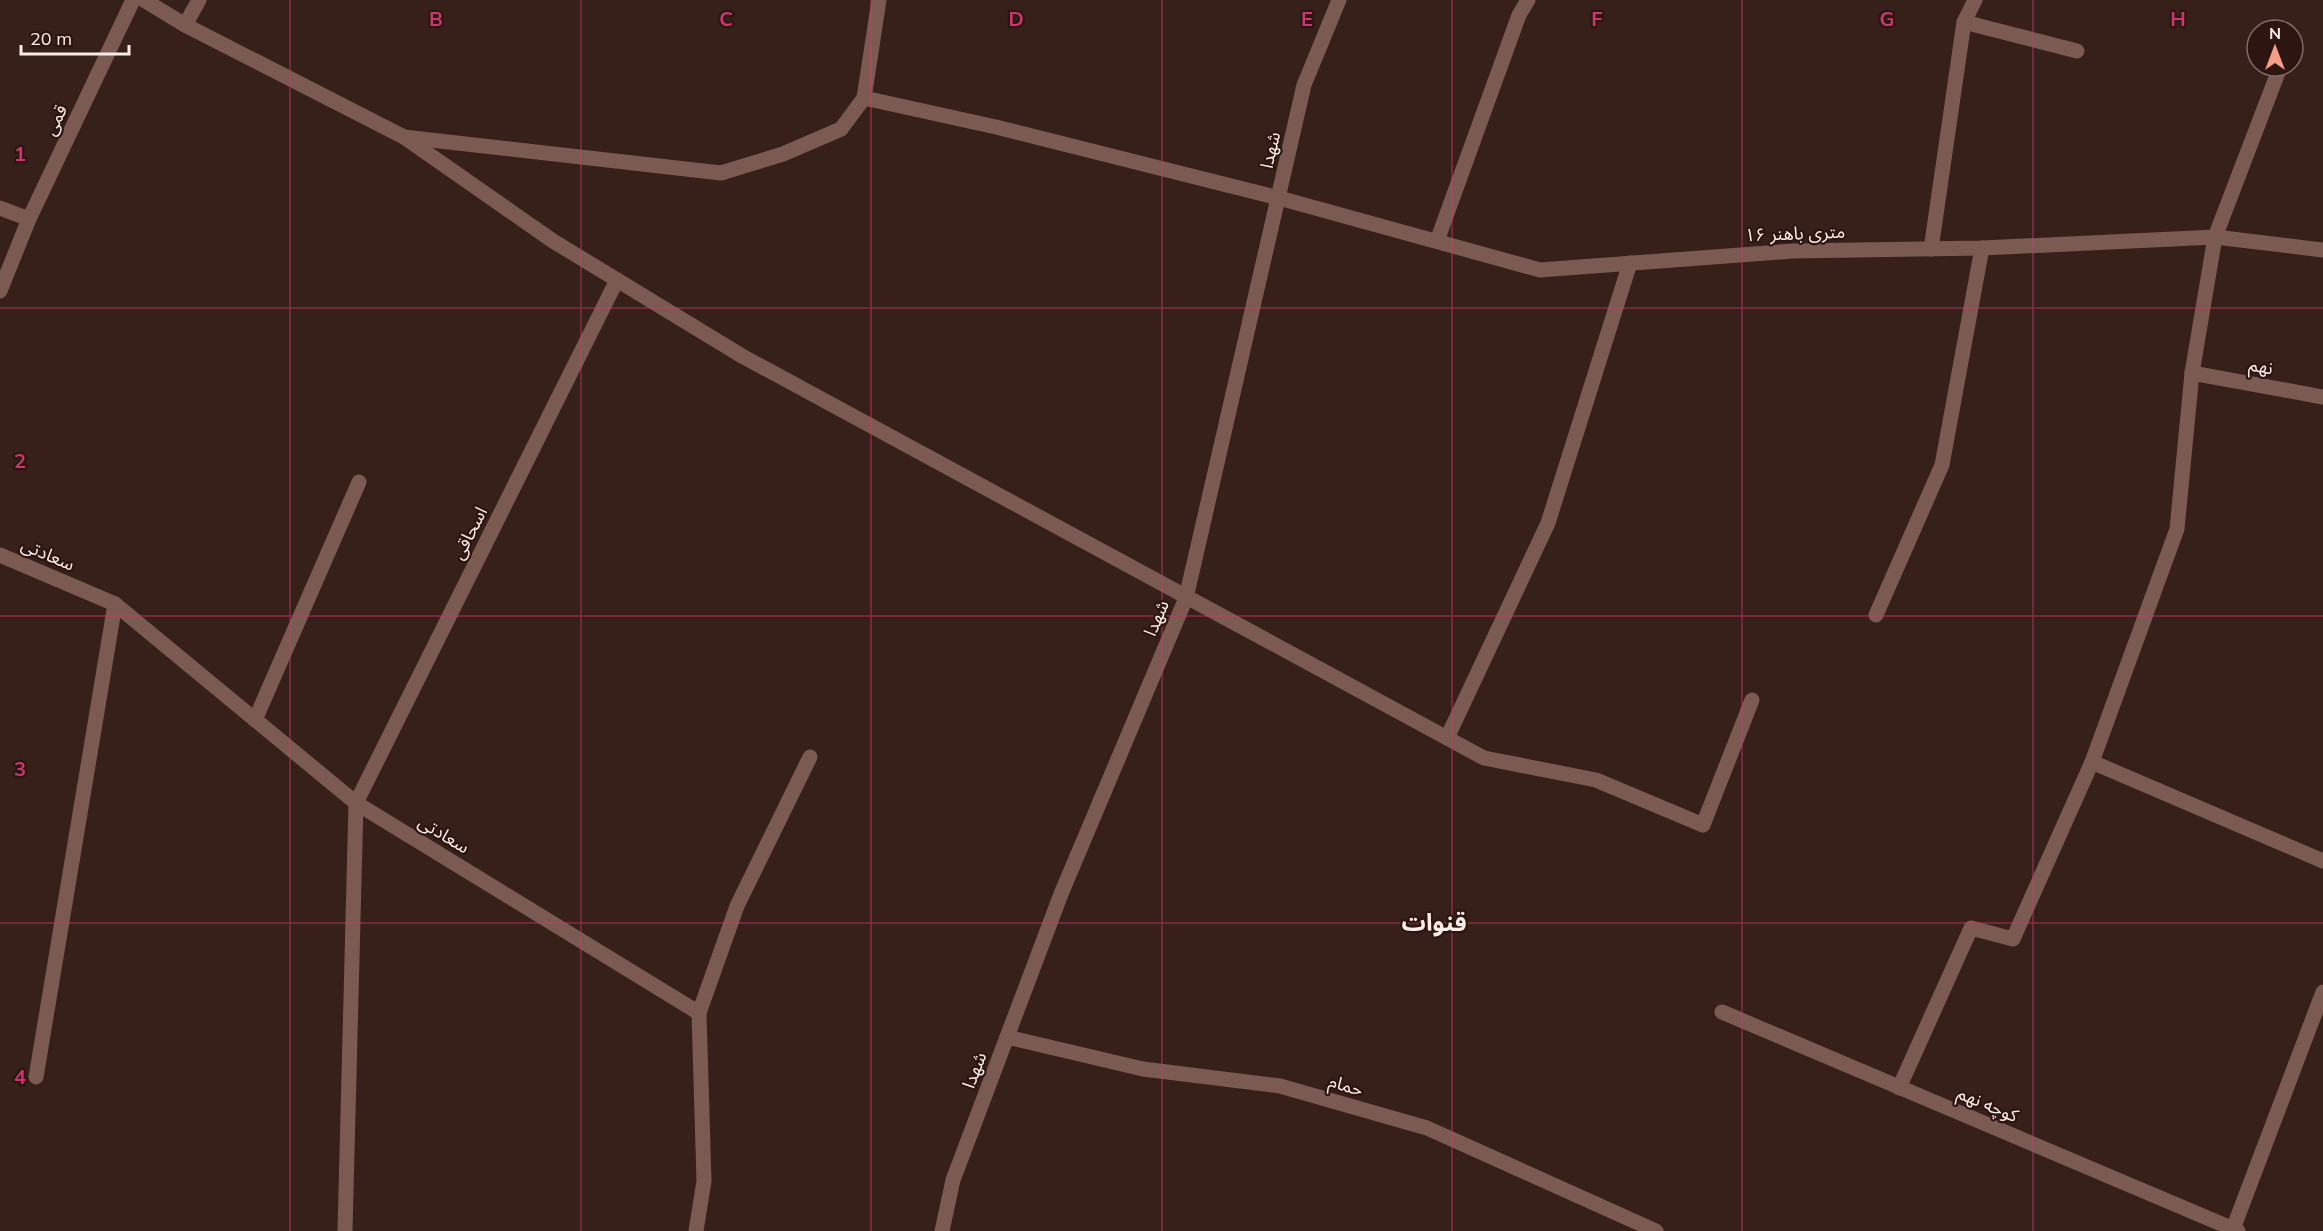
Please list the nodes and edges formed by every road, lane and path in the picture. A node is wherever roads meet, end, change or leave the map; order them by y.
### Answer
1 (133, 0) edge
2 (144, 0) edge
3 (199, 0) edge
4 (879, 0) edge
5 (1339, 0) edge
6 (1528, 0) edge
7 (1975, 0) edge
8 (1964, 22) junction
9 (185, 25) junction
10 (2077, 51) dead end
11 (2276, 78) edge
12 (864, 98) junction
13 (404, 137) junction
14 (1279, 198) junction
15 (0, 208) edge
16 (29, 219) junction
17 (2215, 237) junction
18 (1437, 241) junction
19 (1982, 248) junction
20 (1931, 249) junction
21 (2323, 250) edge
22 (1629, 263) junction
23 (617, 280) junction
24 (0, 291) edge
25 (2192, 374) junction
26 (2323, 397) edge
27 (359, 482) dead end
28 (0, 555) edge
29 (1186, 598) junction
30 (115, 604) junction
31 (1876, 615) dead end
32 (1752, 700) dead end
33 (255, 720) junction
34 (1448, 738) junction
35 (810, 757) dead end
36 (2092, 762) junction
37 (356, 803) junction
38 (2323, 861) edge
39 (2323, 992) edge
40 (1722, 1012) dead end
41 (699, 1013) junction
42 (1007, 1037) junction
43 (36, 1077) dead end
44 (1899, 1088) junction
45 (2235, 1230) edge
46 (345, 1231) edge
47 (696, 1231) edge
48 (942, 1231) edge
49 (1656, 1231) edge

1 - 16 street, قمی
2 - 9 street
3 - 9 street
4 - 12 street
5 - 14 street, شهدا
6 - 18 street
7 - 8 street
8 - 10 street
8 - 20 street
9 - 13 street
11 - 17 street
12 - 13 street
12 - 14 street, ۱۶ متری باهنر
13 - 23 street
14 - 18 street, ۱۶ متری باهنر
14 - 29 street, شهدا
15 - 16 street
16 - 24 street, قمی
17 - 19 street, ۱۶ متری باهنر
17 - 21 street, ۱۶ متری باهنر
17 - 25 street
18 - 22 street, ۱۶ متری باهنر
19 - 20 street, ۱۶ متری باهنر
19 - 31 street
20 - 22 street, ۱۶ متری باهنر
22 - 34 street
23 - 29 street
23 - 37 street, اسحاقی
25 - 26 street, نهم
25 - 36 street
27 - 33 street
28 - 30 street, سعادتی
29 - 34 street
29 - 42 street, شهدا
30 - 33 street, سعادتی
30 - 43 street
32 - 34 street
33 - 37 street, سعادتی
35 - 41 street
36 - 38 street
36 - 44 street
37 - 41 street, سعادتی
37 - 46 street
39 - 45 street
40 - 44 street, کوچه نهم
41 - 47 street
42 - 48 street, شهدا
42 - 49 street, حمام
44 - 45 street, کوچه نهم

